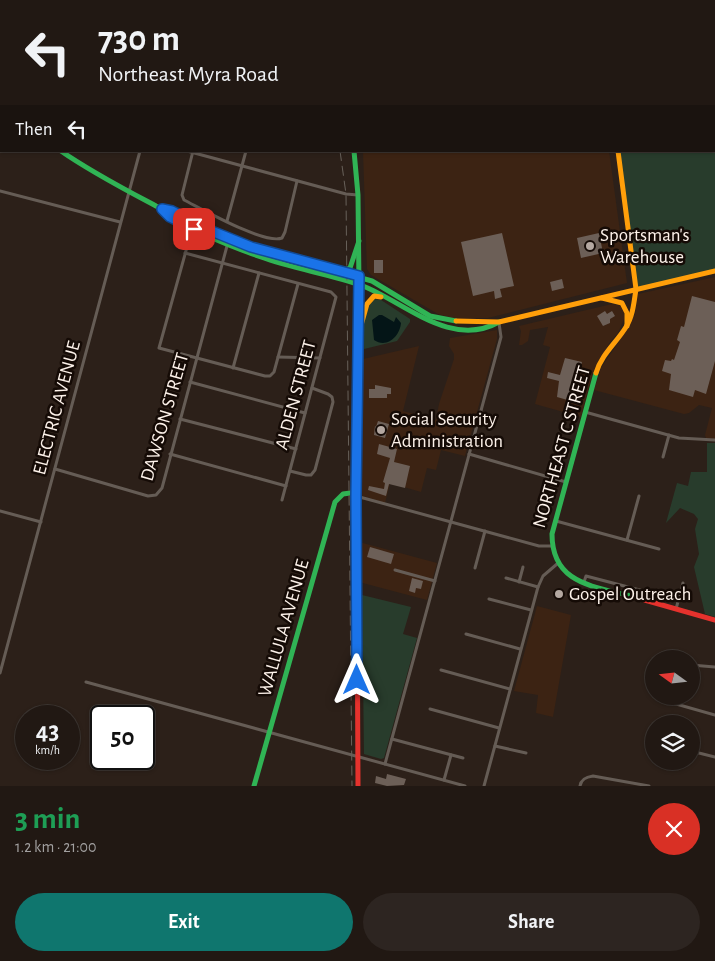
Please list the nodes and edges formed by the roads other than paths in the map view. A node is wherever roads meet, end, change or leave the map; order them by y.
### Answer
1 (62, 152) edge
2 (140, 152) edge
3 (192, 152) edge
4 (246, 152) edge
5 (354, 152) edge
6 (618, 152) edge
7 (242, 166) junction
8 (297, 181) junction
9 (0, 191) edge
10 (129, 191) junction
11 (358, 195) junction
12 (162, 209) junction
13 (120, 222) junction
14 (227, 222) junction
15 (189, 240) dead end
16 (359, 241) junction
17 (228, 245) junction
18 (185, 253) junction
19 (223, 263) junction
20 (340, 271) junction
21 (715, 271) edge
22 (259, 273) junction
23 (359, 276) junction
24 (298, 284) junction
25 (359, 286) junction
26 (636, 289) junction
27 (598, 298) junction
28 (388, 299) junction
29 (499, 322) junction
30 (627, 326) junction
31 (358, 336) junction
32 (278, 357) junction
33 (197, 358) junction
34 (320, 358) junction
35 (233, 368) junction
36 (190, 382) junction
37 (312, 388) junction
38 (585, 412) junction
39 (305, 413) junction
40 (180, 419) junction
41 (669, 435) junction
42 (715, 440) edge
43 (296, 449) junction
44 (170, 454) junction
45 (469, 454) junction
46 (663, 457) dead end
47 (55, 469) junction
48 (290, 471) junction
49 (566, 482) junction
50 (286, 486) junction
51 (356, 494) junction
52 (639, 496) dead end
53 (282, 500) dead end
54 (0, 511) edge
55 (556, 521) junction
56 (40, 522) junction
57 (451, 523) junction
58 (485, 532) junction
59 (627, 540) junction
60 (551, 546) junction
61 (659, 549) dead end
62 (557, 564) junction
63 (523, 567) dead end
64 (475, 568) dead end
65 (395, 570) dead end
66 (506, 578) dead end
67 (435, 581) junction
68 (519, 582) junction
69 (584, 583) junction
70 (683, 583) dead end
71 (538, 587) junction
72 (489, 599) dead end
73 (653, 603) junction
74 (676, 609) junction
75 (531, 610) junction
76 (715, 620) edge
77 (466, 634) dead end
78 (520, 649) junction
79 (700, 666) edge
80 (715, 667) edge
81 (441, 670) dead end
82 (0, 673) edge
83 (86, 682) dead end
84 (510, 689) junction
85 (680, 705) edge
86 (430, 709) dead end
87 (715, 715) edge
88 (499, 728) junction
89 (270, 732) junction
90 (392, 740) junction
91 (495, 746) junction
92 (526, 753) dead end
93 (700, 754) edge
94 (451, 755) junction
95 (357, 756) junction
96 (463, 758) dead end
97 (715, 758) edge
98 (385, 764) junction
99 (444, 780) junction
100 (580, 784) edge
101 (254, 786) edge
102 (358, 786) edge
103 (465, 786) edge
104 (484, 786) edge
105 (649, 786) edge

1 - 10 main road
2 - 10 street, ELECTRIC AVENUE
3 - 7 street
3 - 14 street
4 - 7 street
5 - 11 main road
6 - 26 main road, NORTHEAST C STREET
7 - 8 street
7 - 14 street
8 - 11 street
8 - 14 street
9 - 13 street
10 - 12 main road
10 - 13 street, ELECTRIC AVENUE
11 - 16 main road
12 - 17 main road
12 - 20 main road
13 - 47 street, ELECTRIC AVENUE
15 - 18 street
16 - 20 main road
16 - 23 main road
17 - 19 street, DAWSON STREET
17 - 25 main road
18 - 19 street
18 - 33 street
19 - 22 street
19 - 33 street, DAWSON STREET
20 - 23 main road
21 - 26 main road
22 - 24 street
22 - 35 street
23 - 25 main road
23 - 29 main road
24 - 32 street
24 - 34 street, ALDEN STREET
25 - 28 main road
25 - 31 main road
26 - 27 main road
26 - 30 main road, NORTHEAST C STREET
27 - 29 main road
27 - 30 main road
28 - 29 main road
28 - 31 main road
29 - 45 street
30 - 38 main road, NORTHEAST C STREET
31 - 51 main road
32 - 34 street
32 - 35 street
33 - 35 street
33 - 36 street, DAWSON STREET
34 - 37 street, ALDEN STREET
36 - 39 street
36 - 40 street, DAWSON STREET
37 - 39 street, ALDEN STREET
37 - 48 street
38 - 41 street
38 - 49 main road, NORTHEAST C STREET
39 - 43 street, ALDEN STREET
40 - 43 street
40 - 44 street, DAWSON STREET
41 - 42 street
41 - 46 street
43 - 48 street, ALDEN STREET
44 - 47 street, DAWSON STREET
44 - 50 street
45 - 49 street
45 - 57 street
47 - 56 street, ELECTRIC AVENUE
48 - 50 street, ALDEN STREET
49 - 55 main road, NORTHEAST C STREET
50 - 53 street, ALDEN STREET
51 - 57 street
51 - 89 main road, WALLULA AVENUE
51 - 95 main road
52 - 59 street
54 - 56 street
55 - 59 street
55 - 60 main road, NORTHEAST C STREET
56 - 82 street, ELECTRIC AVENUE
57 - 58 street
57 - 67 street
58 - 60 street
58 - 64 street
59 - 61 street
60 - 62 main road, NORTHEAST C STREET
62 - 69 main road
62 - 71 street
63 - 68 street
65 - 67 street
66 - 68 street
67 - 90 street
68 - 71 street
69 - 73 main road
69 - 73 street
70 - 74 street
71 - 75 street
72 - 75 street
73 - 74 main road
74 - 76 main road
75 - 78 street
77 - 78 street
78 - 84 street
79 - 80 street
81 - 84 street
83 - 89 street
84 - 88 street
85 - 87 street
86 - 88 street
88 - 91 street
89 - 95 street
89 - 101 main road, WALLULA AVENUE
90 - 94 street
90 - 98 street
91 - 92 street
91 - 104 street
93 - 97 street
94 - 96 street
94 - 99 street
95 - 98 street
95 - 102 main road
98 - 99 street
99 - 103 street
100 - 105 street

